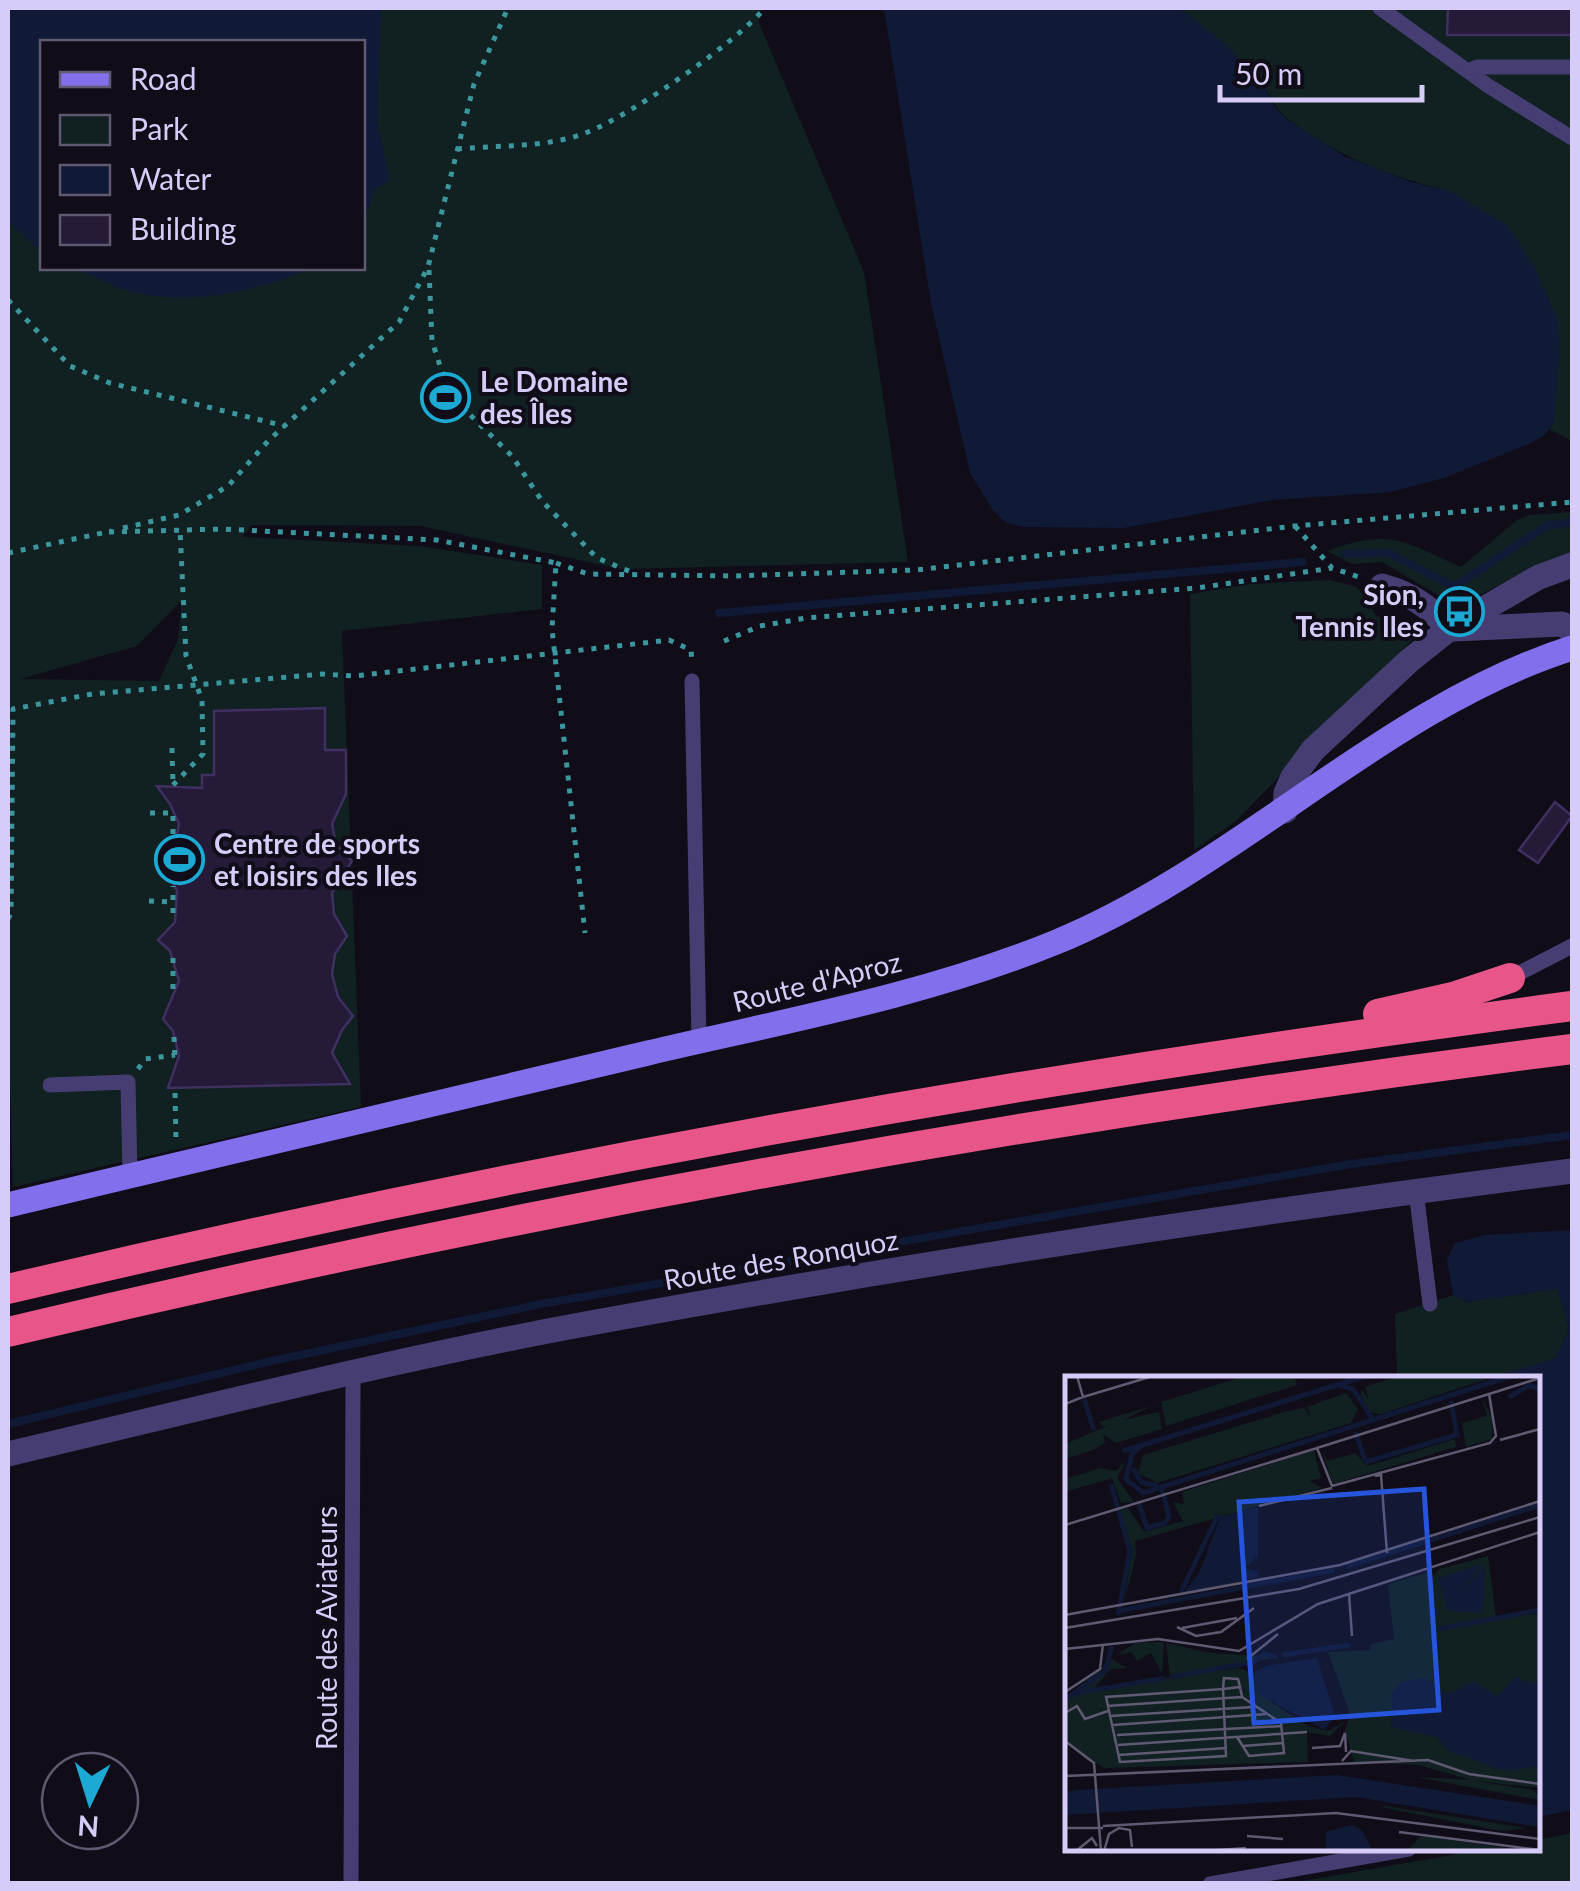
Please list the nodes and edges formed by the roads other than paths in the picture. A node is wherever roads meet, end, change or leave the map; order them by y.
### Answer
1 (1380, 8) edge
2 (1572, 67) edge
3 (1468, 71) junction
4 (1572, 138) edge
5 (1572, 566) edge
6 (1382, 586) road end
7 (1449, 629) junction
8 (1572, 630) edge
9 (1572, 648) edge
10 (692, 681) road end
11 (1284, 811) junction
12 (1572, 946) edge
13 (1510, 978) joint
14 (1572, 1006) edge
15 (699, 1041) junction
16 (1572, 1048) edge
17 (1170, 1063) junction
18 (50, 1085) dead end
19 (1572, 1172) edge
20 (130, 1176) junction
21 (1416, 1191) junction
22 (8, 1205) edge
23 (8, 1288) edge
24 (1430, 1304) dead end
25 (8, 1332) edge
26 (350, 1373) junction
27 (8, 1454) edge
28 (1377, 1851) edge
29 (351, 1884) edge
30 (1210, 1884) edge

1 - 3 lane
2 - 3 lane
3 - 4 lane
5 - 7 street
6 - 7 street
7 - 8 street
7 - 11 street
9 - 11 street, Route d'Aproz
10 - 15 lane
11 - 15 street, Route d'Aproz
12 - 13 lane
13 - 17 highway
14 - 17 highway
15 - 20 street, Route d'Aproz
16 - 25 highway
17 - 23 highway
18 - 20 lane
19 - 21 street, Route des Ronquoz
20 - 22 street, Route d'Aproz
21 - 24 lane
21 - 26 street, Route des Ronquoz
26 - 27 street, Route des Ronquoz
26 - 29 lane, Route des Aviateurs
28 - 30 lane

